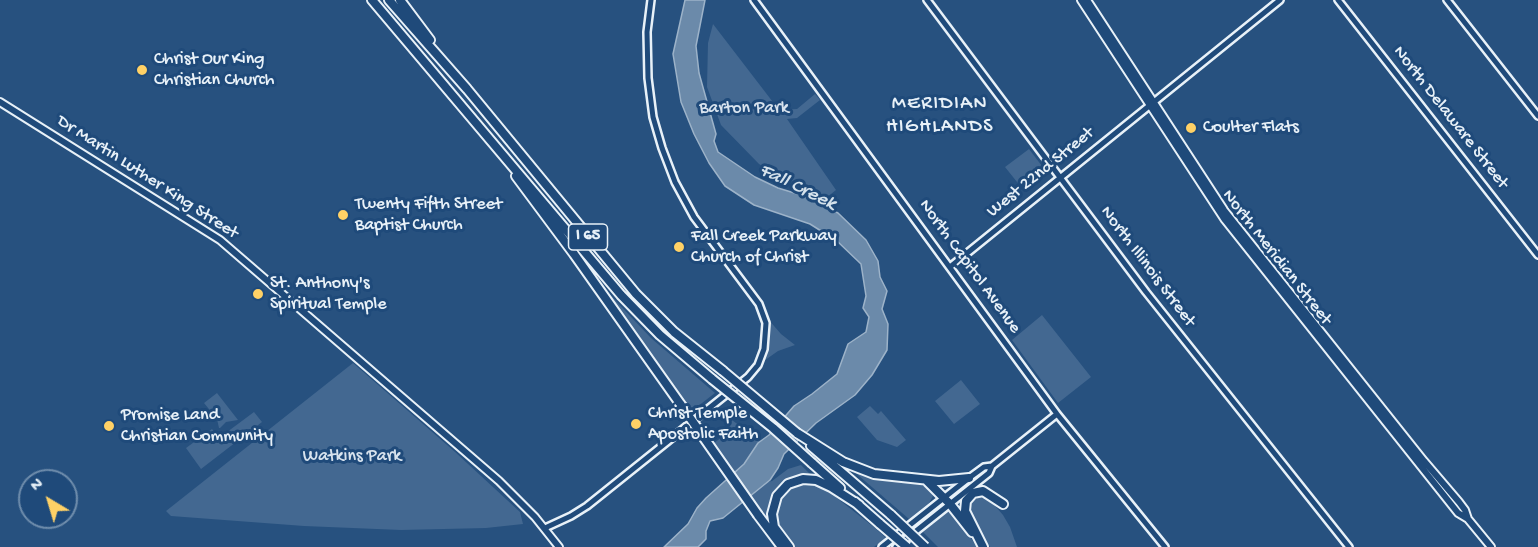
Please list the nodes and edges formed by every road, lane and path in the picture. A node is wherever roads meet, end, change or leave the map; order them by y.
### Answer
1 (372, 0) edge
2 (389, 0) edge
3 (651, 0) edge
4 (754, 0) edge
5 (927, 0) edge
6 (1081, 0) edge
7 (1087, 0) edge
8 (1280, 0) edge
9 (1338, 0) edge
10 (1447, 0) edge
11 (401, 6) edge
12 (0, 102) edge
13 (1152, 104) junction
14 (1538, 116) edge
15 (485, 133) junction
16 (1060, 178) junction
17 (1538, 255) edge
18 (950, 267) junction
19 (1057, 414) junction
20 (822, 453) junction
21 (992, 466) junction
22 (969, 478) junction
23 (926, 480) junction
24 (947, 501) junction
25 (1003, 504) dead end
26 (859, 505) junction
27 (545, 528) junction
28 (981, 545) edge
29 (559, 547) edge
30 (782, 547) edge
31 (789, 547) edge
32 (882, 547) edge
33 (896, 547) edge
34 (907, 547) edge
35 (925, 547) edge
36 (1165, 547) edge
37 (1349, 547) edge
38 (1491, 547) edge

1 - 15 highway, I 65
2 - 11 highway
3 - 27 main road
4 - 18 main road, North Capitol Avenue
5 - 16 main road, North Illinois Street
6 - 13 main road, North Meridian Street
7 - 13 main road, North Meridian Street
8 - 13 main road, West 22nd Street
9 - 17 main road, North Delaware Street
10 - 14 main road
11 - 20 highway, I 65, bridge
12 - 27 main road, Dr Martin Luther King Street
13 - 16 main road, West 22nd Street
13 - 38 main road, North Meridian Street
15 - 26 highway, I 65, bridge
15 - 30 highway, bridge
16 - 18 main road, West 22nd Street
16 - 37 main road, North Illinois Street
18 - 19 main road, North Capitol Avenue
19 - 21 main road
19 - 36 main road, North Capitol Avenue
20 - 23 highway
20 - 35 highway, bridge
21 - 22 main road
21 - 24 main road
22 - 23 highway
22 - 24 main road
23 - 24 highway
24 - 28 highway
24 - 32 main road
24 - 33 main road
25 - 28 highway
26 - 31 highway
26 - 34 highway, I 65, bridge
27 - 29 main road, Dr Martin Luther King Street

